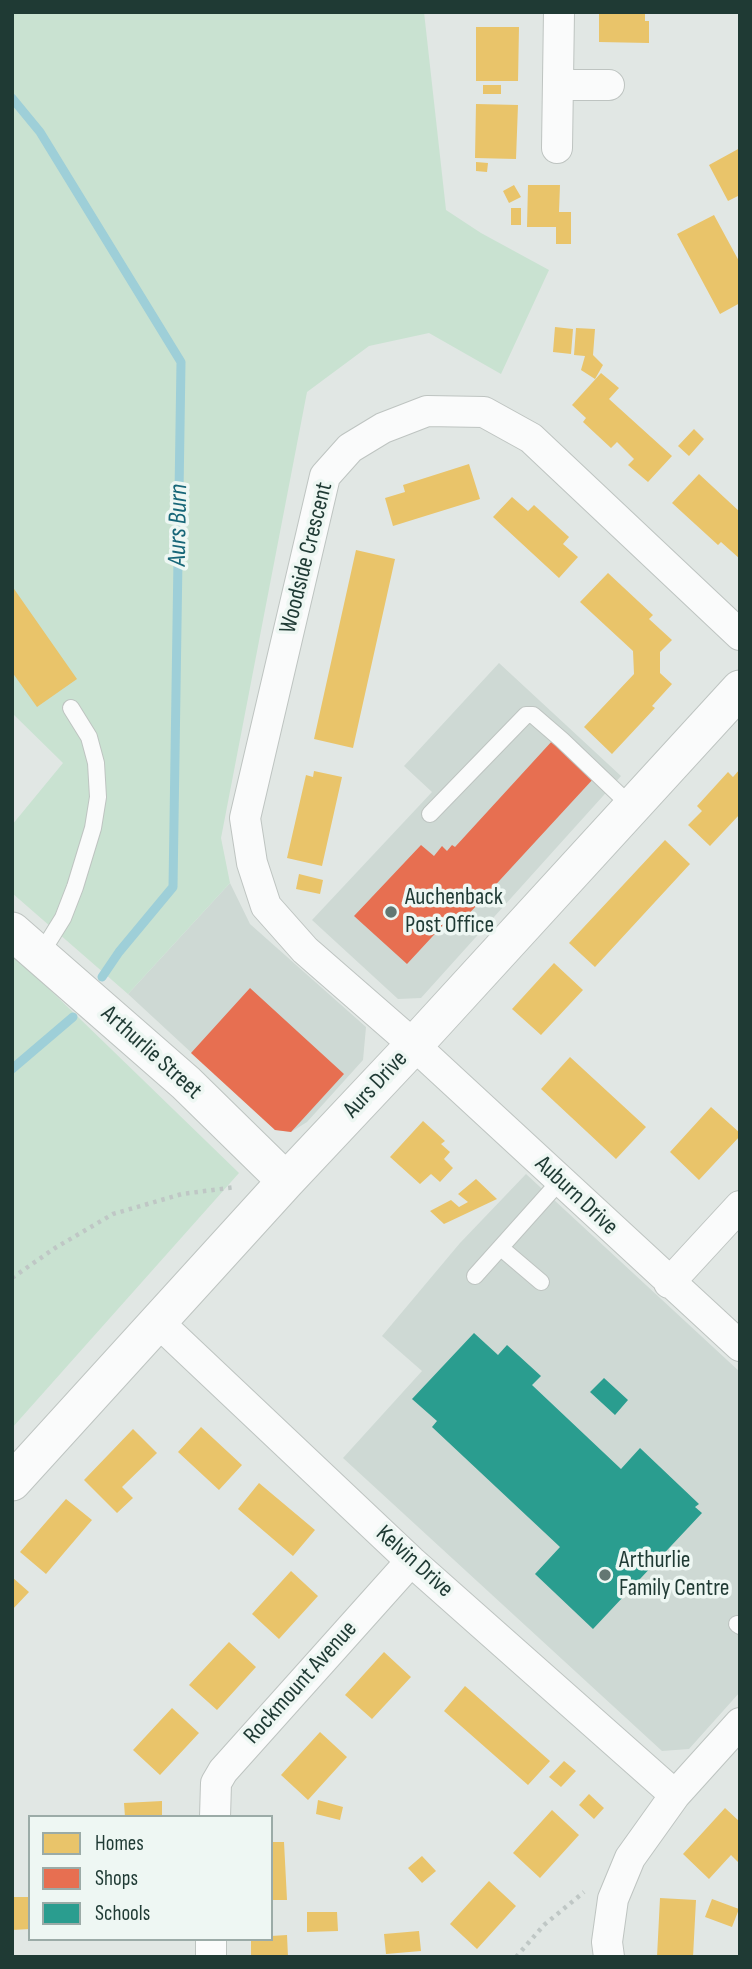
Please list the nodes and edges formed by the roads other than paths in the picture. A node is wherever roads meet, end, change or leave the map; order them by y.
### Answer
1 (559, 12) edge
2 (558, 85) junction
3 (610, 85) dead end
4 (557, 148) dead end
5 (740, 635) edge
6 (740, 688) edge
7 (71, 708) dead end
8 (631, 806) junction
9 (430, 814) dead end
10 (12, 931) edge
11 (40, 955) junction
12 (414, 1045) junction
13 (286, 1181) junction
14 (561, 1181) junction
15 (740, 1206) edge
16 (501, 1248) junction
17 (475, 1276) dead end
18 (541, 1282) dead end
19 (669, 1283) junction
20 (158, 1322) junction
21 (740, 1346) edge
22 (12, 1482) edge
23 (411, 1561) junction
24 (740, 1723) edge
25 (675, 1795) junction
26 (215, 1815) edge
27 (609, 1957) edge

1 - 2 street
2 - 3 street
2 - 4 street
5 - 12 street, Woodside Crescent
6 - 8 street, Aurs Drive
7 - 11 lane
8 - 9 lane
8 - 12 street, Aurs Drive
10 - 11 street, Arthurlie Street
11 - 13 street, Arthurlie Street
12 - 13 street, Aurs Drive
12 - 14 street, Auburn Drive
13 - 20 street, Aurs Drive
14 - 16 lane
14 - 19 street, Auburn Drive
15 - 19 street
16 - 17 lane
16 - 18 lane
19 - 21 street, Auburn Drive
20 - 22 street, Aurs Drive
20 - 23 street, Kelvin Drive
23 - 25 street, Kelvin Drive
23 - 26 street, Rockmount Avenue
24 - 25 street
25 - 27 street

